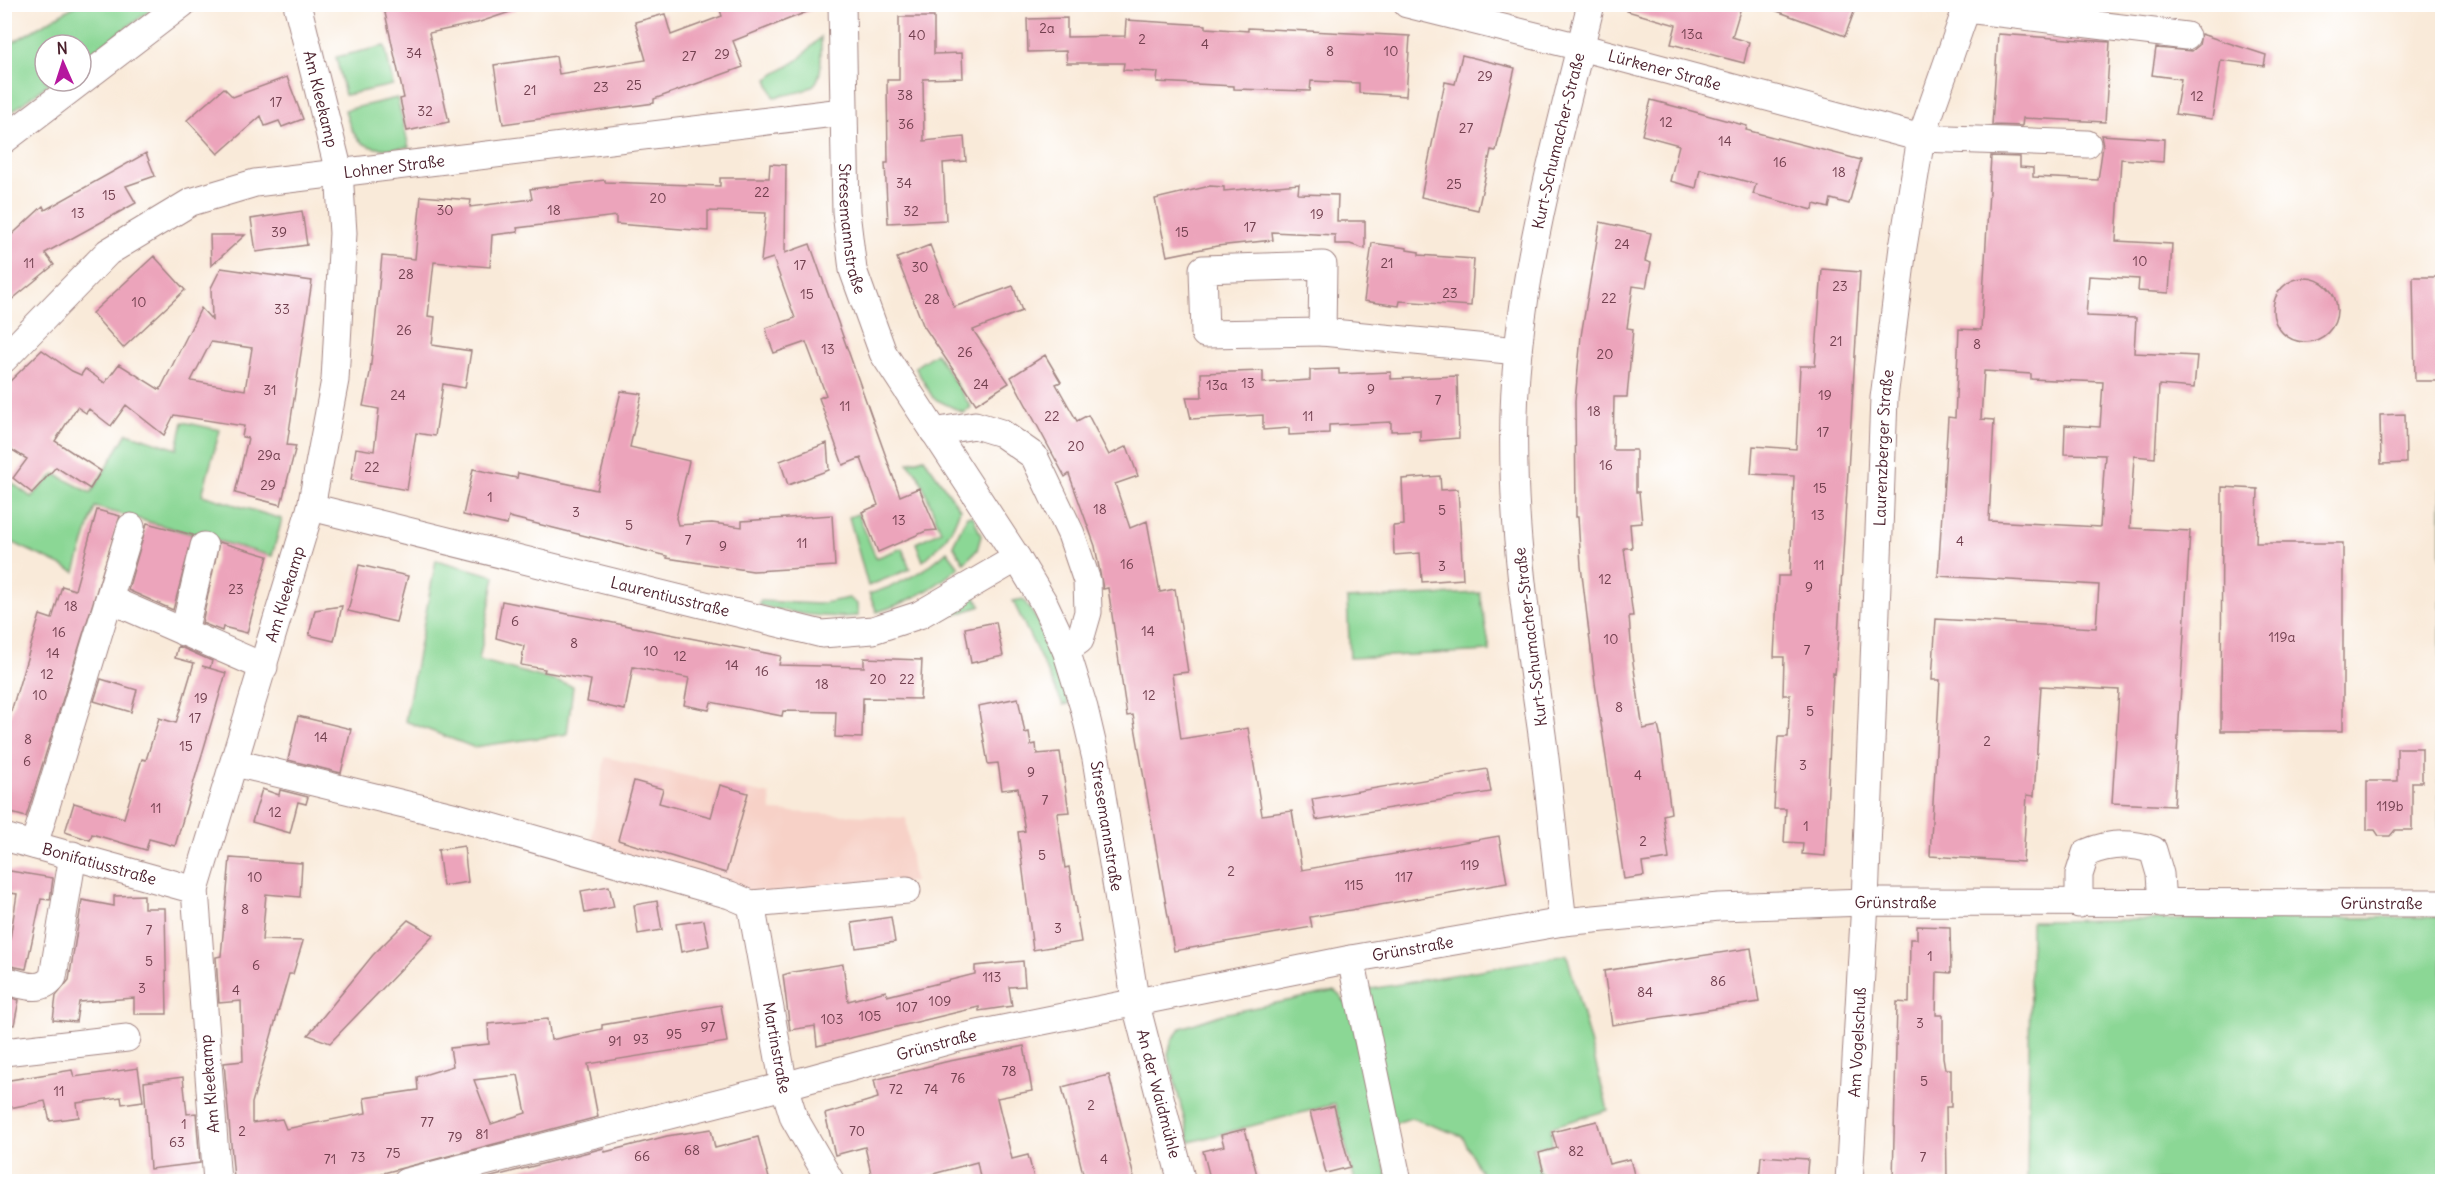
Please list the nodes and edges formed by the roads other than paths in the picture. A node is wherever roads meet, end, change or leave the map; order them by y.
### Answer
1 (297, 4) edge
2 (842, 4) edge
3 (1407, 4) edge
4 (1591, 4) edge
5 (187, 6) edge
6 (1967, 7) edge
7 (2186, 36) dead end
8 (1580, 47) junction
9 (842, 112) junction
10 (1921, 138) junction
11 (4, 140) edge
12 (2087, 144) dead end
13 (339, 172) junction
14 (1322, 332) junction
15 (1518, 351) junction
16 (4, 359) edge
17 (933, 432) junction
18 (311, 507) junction
19 (131, 527) dead end
20 (204, 546) dead end
21 (1017, 558) junction
22 (109, 599) junction
23 (184, 632) junction
24 (1066, 650) junction
25 (264, 667) junction
26 (235, 763) junction
27 (4, 837) edge
28 (34, 845) junction
29 (73, 855) junction
30 (195, 890) junction
31 (907, 890) dead end
32 (1865, 902) junction
33 (2442, 903) edge
34 (751, 904) junction
35 (2079, 904) junction
36 (2162, 904) junction
37 (1563, 922) junction
38 (1351, 959) junction
39 (4, 980) edge
40 (1136, 1005) junction
41 (127, 1038) dead end
42 (4, 1052) edge
43 (784, 1086) junction
44 (217, 1182) edge
45 (406, 1182) edge
46 (831, 1182) edge
47 (1182, 1182) edge
48 (1398, 1182) edge
49 (1849, 1182) edge

1 - 13 street, Am Kleekamp
2 - 9 street, Stresemannstraße
3 - 8 street, Lürkener Straße
4 - 8 street, Kurt-Schumacher-Straße
5 - 11 street
6 - 7 street
6 - 10 street, Laurenzberger Straße
8 - 10 street, Lürkener Straße
8 - 15 street, Kurt-Schumacher-Straße
9 - 13 street, Lohner Straße
9 - 17 street, Stresemannstraße
10 - 12 street, Lürkener Straße
10 - 32 street, Laurenzberger Straße
13 - 16 street, Lohner Straße
13 - 18 street, Am Kleekamp
14 - 14 street
14 - 15 street
15 - 37 street, Kurt-Schumacher-Straße
17 - 21 street, Stresemannstraße
17 - 24 street
18 - 21 street, Laurentiusstraße
18 - 25 street, Am Kleekamp
19 - 22 street
20 - 23 street
21 - 24 street, Stresemannstraße
22 - 23 street
22 - 28 street
23 - 25 street
24 - 40 street, Stresemannstraße
25 - 26 street, Am Kleekamp
26 - 30 street, Am Kleekamp
26 - 34 street
27 - 28 street, Bonifatiusstraße
28 - 29 street, Bonifatiusstraße
29 - 30 street, Bonifatiusstraße
29 - 39 street
30 - 44 street, Am Kleekamp
31 - 34 street
32 - 35 street, Grünstraße
32 - 37 street, Grünstraße
32 - 49 street, Am Vogelschuß
33 - 36 street, Grünstraße
34 - 43 street, Martinstraße
35 - 36 street, Grünstraße
35 - 36 street
37 - 38 street, Grünstraße
38 - 40 street, Grünstraße
38 - 48 street
40 - 43 street, Grünstraße
40 - 47 street, An der Waidmühle
41 - 42 street
43 - 45 street, Grünstraße
43 - 46 street, Martinstraße

